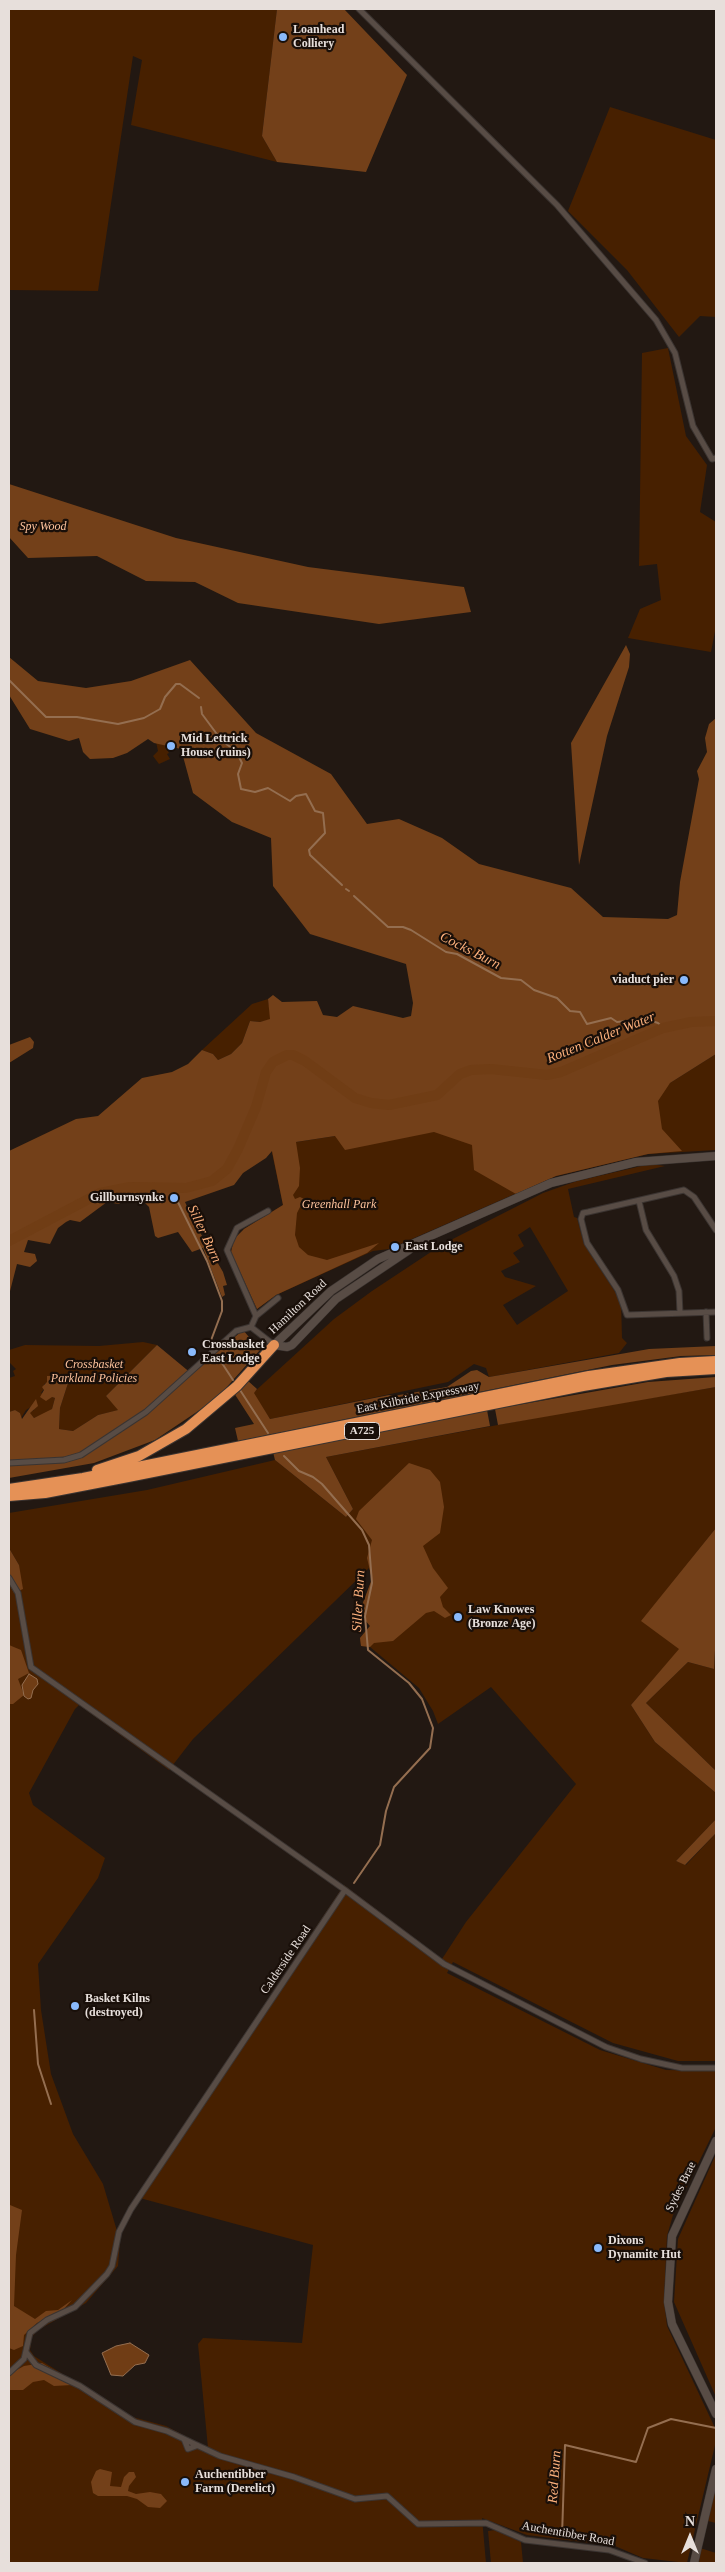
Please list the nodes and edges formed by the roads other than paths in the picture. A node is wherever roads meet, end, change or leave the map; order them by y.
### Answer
1 (359, 9) edge
2 (716, 458) edge
3 (716, 1156) edge
4 (639, 1201) junction
5 (268, 1210) dead end
6 (716, 1230) edge
7 (431, 1237) junction
8 (278, 1298) dead end
9 (706, 1312) junction
10 (716, 1312) edge
11 (680, 1313) junction
12 (256, 1316) junction
13 (251, 1327) junction
14 (707, 1338) dead end
15 (274, 1345) junction
16 (716, 1361) edge
17 (716, 1369) edge
18 (9, 1463) edge
19 (58, 1482) junction
20 (9, 1489) edge
21 (9, 1496) edge
22 (9, 1578) edge
23 (345, 1890) junction
24 (716, 2068) edge
25 (716, 2141) edge
26 (26, 2352) junction
27 (9, 2373) edge
28 (716, 2414) edge
29 (716, 2469) edge
30 (645, 2563) edge
31 (694, 2563) edge

1 - 2 street
3 - 7 main road, Hamilton Road
4 - 6 street
4 - 11 street
4 - 11 street
5 - 12 street
7 - 15 main road, Hamilton Road
7 - 15 main road, Hamilton Road
8 - 12 street
9 - 10 street
9 - 11 street
9 - 14 street
12 - 13 street
13 - 15 street
13 - 18 street
15 - 19 highway
16 - 19 highway, East Kilbride Expressway / A725
17 - 21 highway, East Kilbride Expressway / A725
19 - 20 highway, East Kilbride Expressway / A725
22 - 23 street
23 - 24 street
23 - 26 street, Calderside Road
25 - 28 main road, Sydes Brae
26 - 27 street, Calderside Road
26 - 30 street, Auchentibber Road
29 - 31 main road

